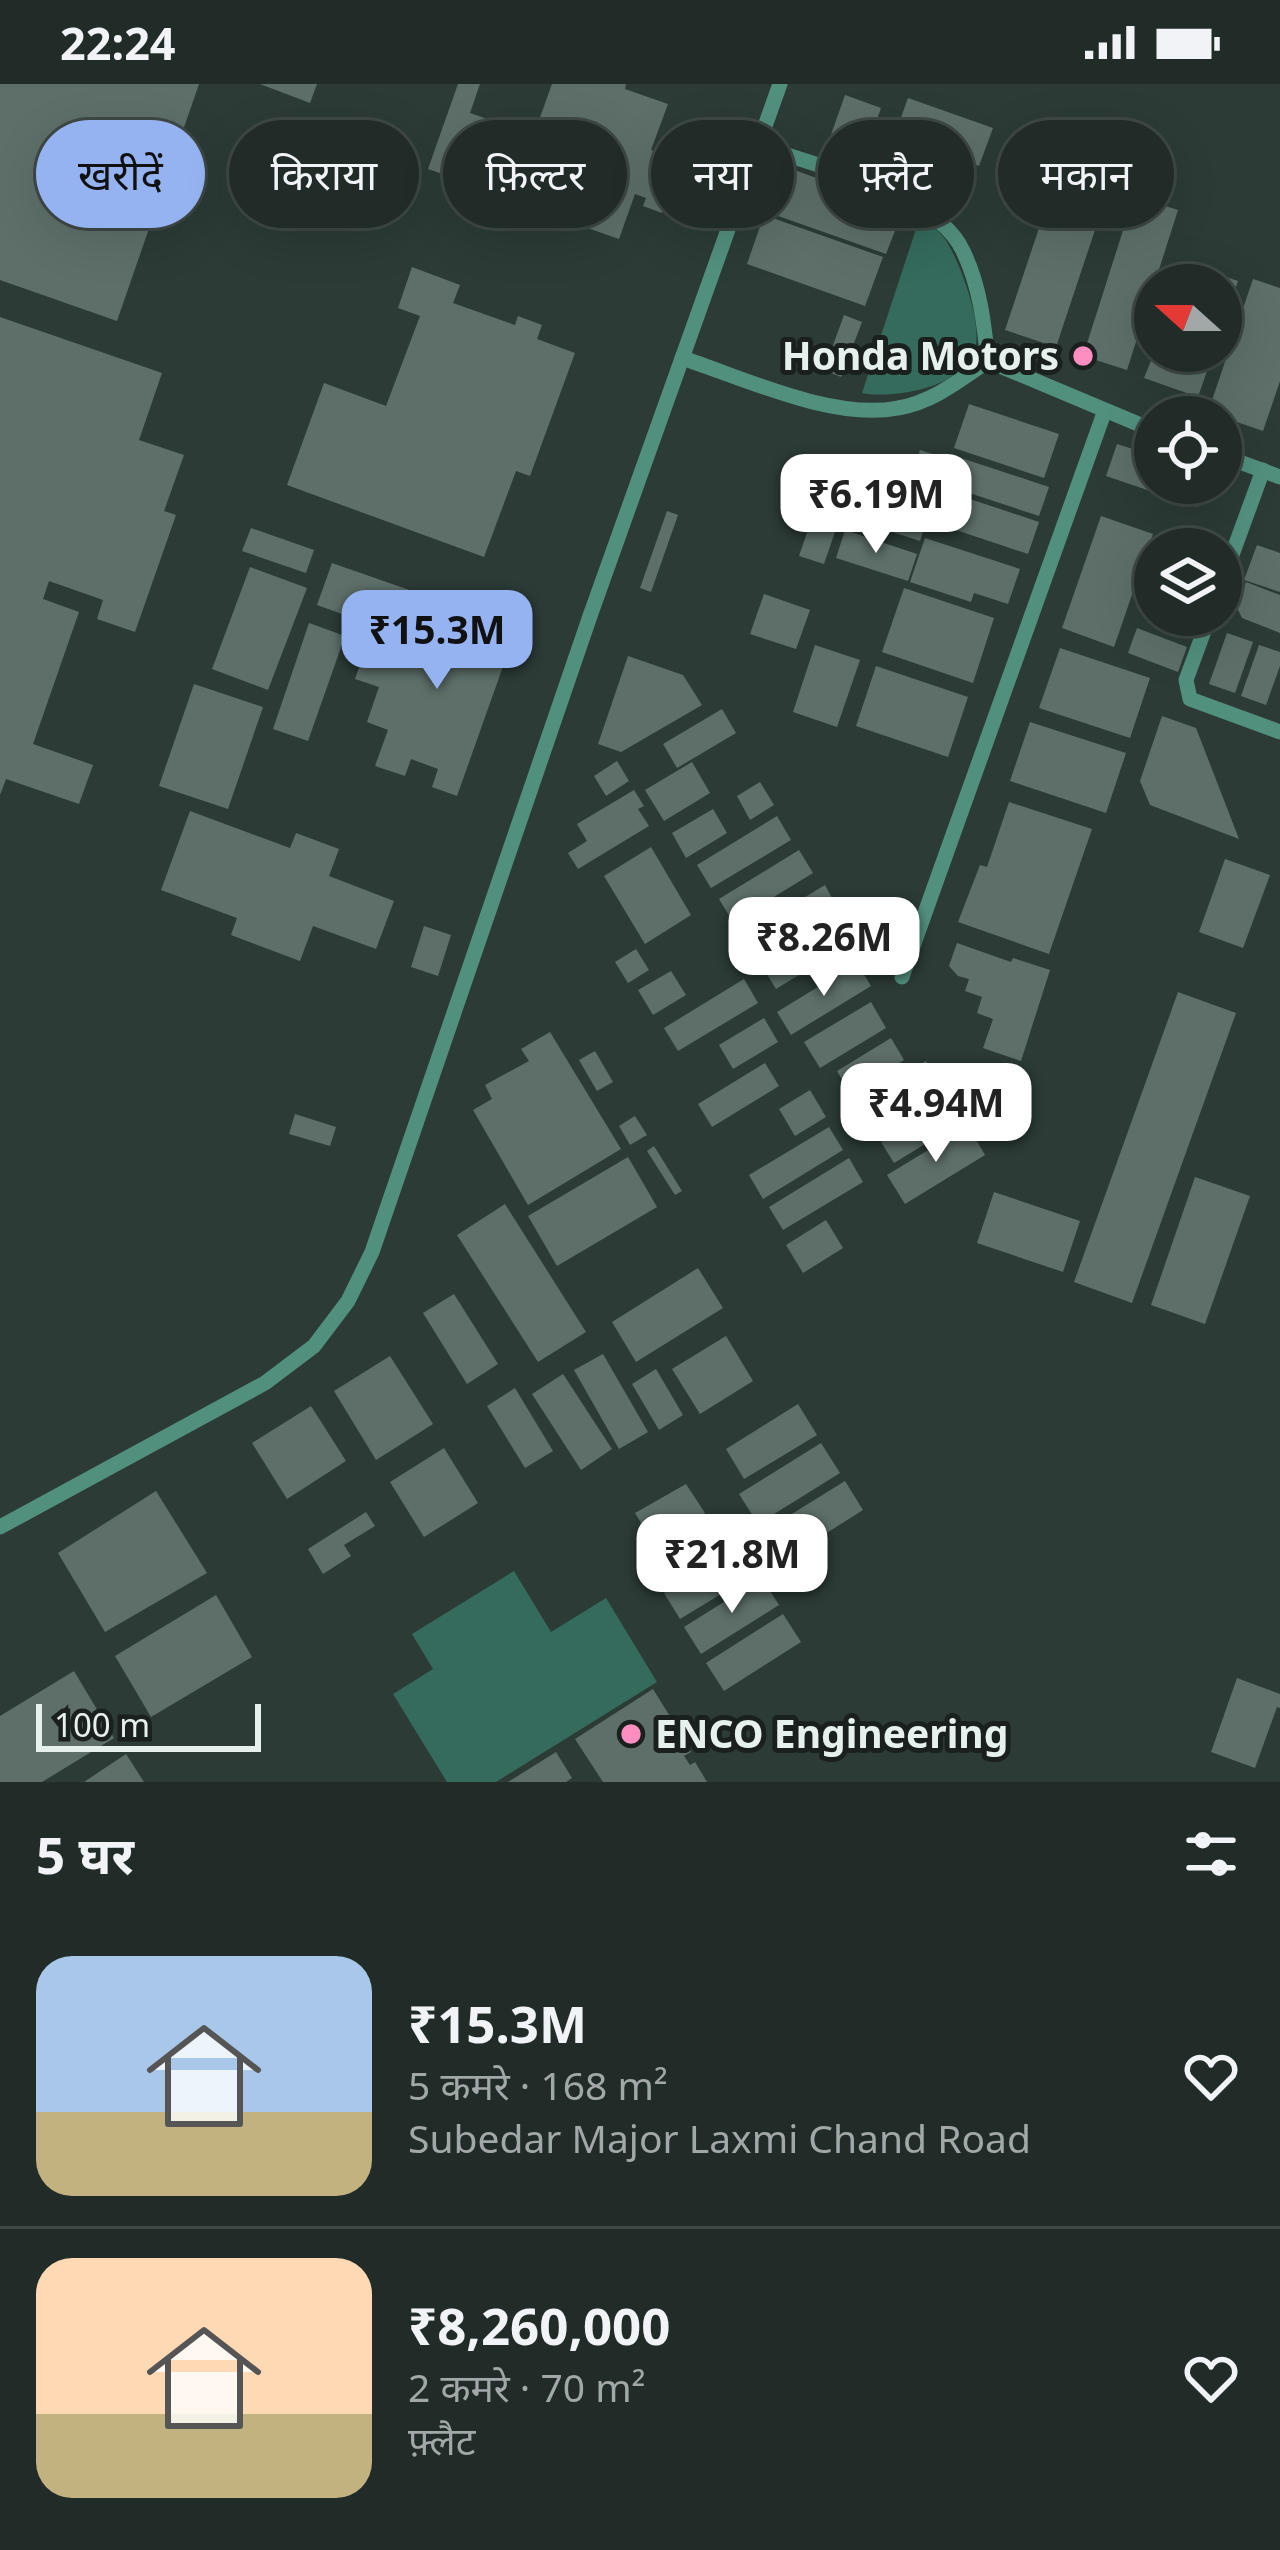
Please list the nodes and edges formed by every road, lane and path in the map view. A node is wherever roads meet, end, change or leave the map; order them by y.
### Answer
1 (780, 84) edge
2 (767, 120) edge
3 (794, 158) edge
4 (728, 228) edge
5 (682, 358) junction
6 (988, 361) junction
7 (1104, 412) junction
8 (1134, 423) edge
9 (1242, 463) edge
10 (1272, 474) edge
11 (1242, 539) edge
12 (1202, 636) edge
13 (1280, 732) edge
14 (902, 977) dead end
15 (0, 1527) edge

1 - 2 street
3 - 6 street
4 - 5 street
5 - 6 street
5 - 15 street
6 - 7 street
7 - 8 street
7 - 14 street
9 - 10 street
10 - 11 street
12 - 13 street

